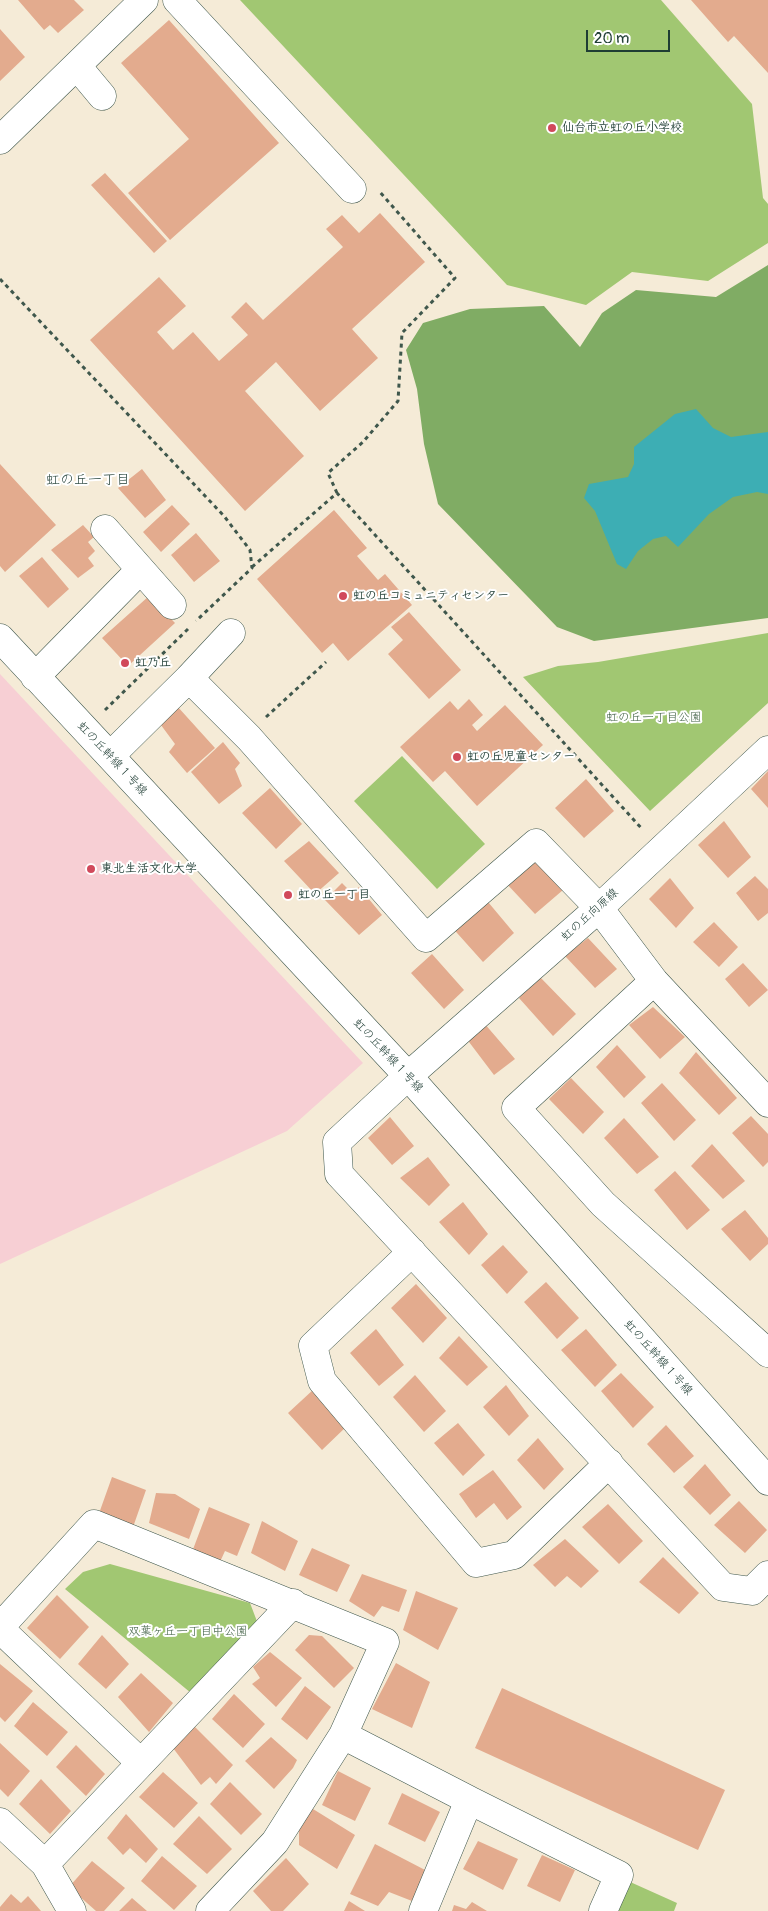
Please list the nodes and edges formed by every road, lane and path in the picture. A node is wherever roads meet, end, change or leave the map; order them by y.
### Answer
1 (144, 0) edge
2 (177, 0) edge
3 (77, 66) junction
4 (102, 96) dead end
5 (0, 140) edge
6 (364, 188) joint
7 (0, 279) edge
8 (337, 492) junction
9 (105, 529) dead end
10 (252, 568) junction
11 (140, 570) junction
12 (172, 605) dead end
13 (231, 633) dead end
14 (0, 638) edge
15 (326, 662) dead end
16 (35, 677) junction
17 (189, 678) junction
18 (84, 730) junction
19 (249, 738) junction
20 (768, 750) edge
21 (110, 756) junction
22 (661, 850) junction
23 (599, 908) junction
24 (654, 981) junction
25 (408, 1076) junction
26 (768, 1103) edge
27 (412, 1252) junction
28 (768, 1353) edge
29 (608, 1463) junction
30 (768, 1481) edge
31 (768, 1575) edge
32 (293, 1603) junction
33 (0, 1628) edge
34 (342, 1734) junction
35 (140, 1762) junction
36 (469, 1800) junction
37 (0, 1822) edge
38 (45, 1864) junction
39 (72, 1911) edge
40 (210, 1911) edge
41 (423, 1911) edge
42 (603, 1911) edge

1 - 3 street
2 - 6 street
3 - 4 street
3 - 5 street
6 - 8 path
7 - 10 path
8 - 10 path
8 - 22 path
9 - 11 street
10 - 18 path
11 - 12 street
11 - 16 street
13 - 17 street
14 - 16 street, 虹の丘幹線１号線
15 - 19 path
16 - 18 street, 虹の丘幹線１号線
17 - 19 street
17 - 21 street
18 - 21 street, 虹の丘幹線１号線
19 - 23 street
20 - 22 street, 虹の丘向原線
21 - 25 street, 虹の丘幹線１号線
22 - 23 street, 虹の丘向原線
23 - 24 street
23 - 25 street, 虹の丘向原線
24 - 26 street
24 - 28 street
25 - 27 street, 虹の丘向原線
25 - 30 street, 虹の丘幹線１号線
27 - 29 street
27 - 29 street
29 - 31 street
32 - 33 street
32 - 34 street
32 - 35 street
33 - 35 street
34 - 36 street
34 - 40 street
35 - 38 street
36 - 41 street
36 - 42 street
37 - 38 street
38 - 39 street

